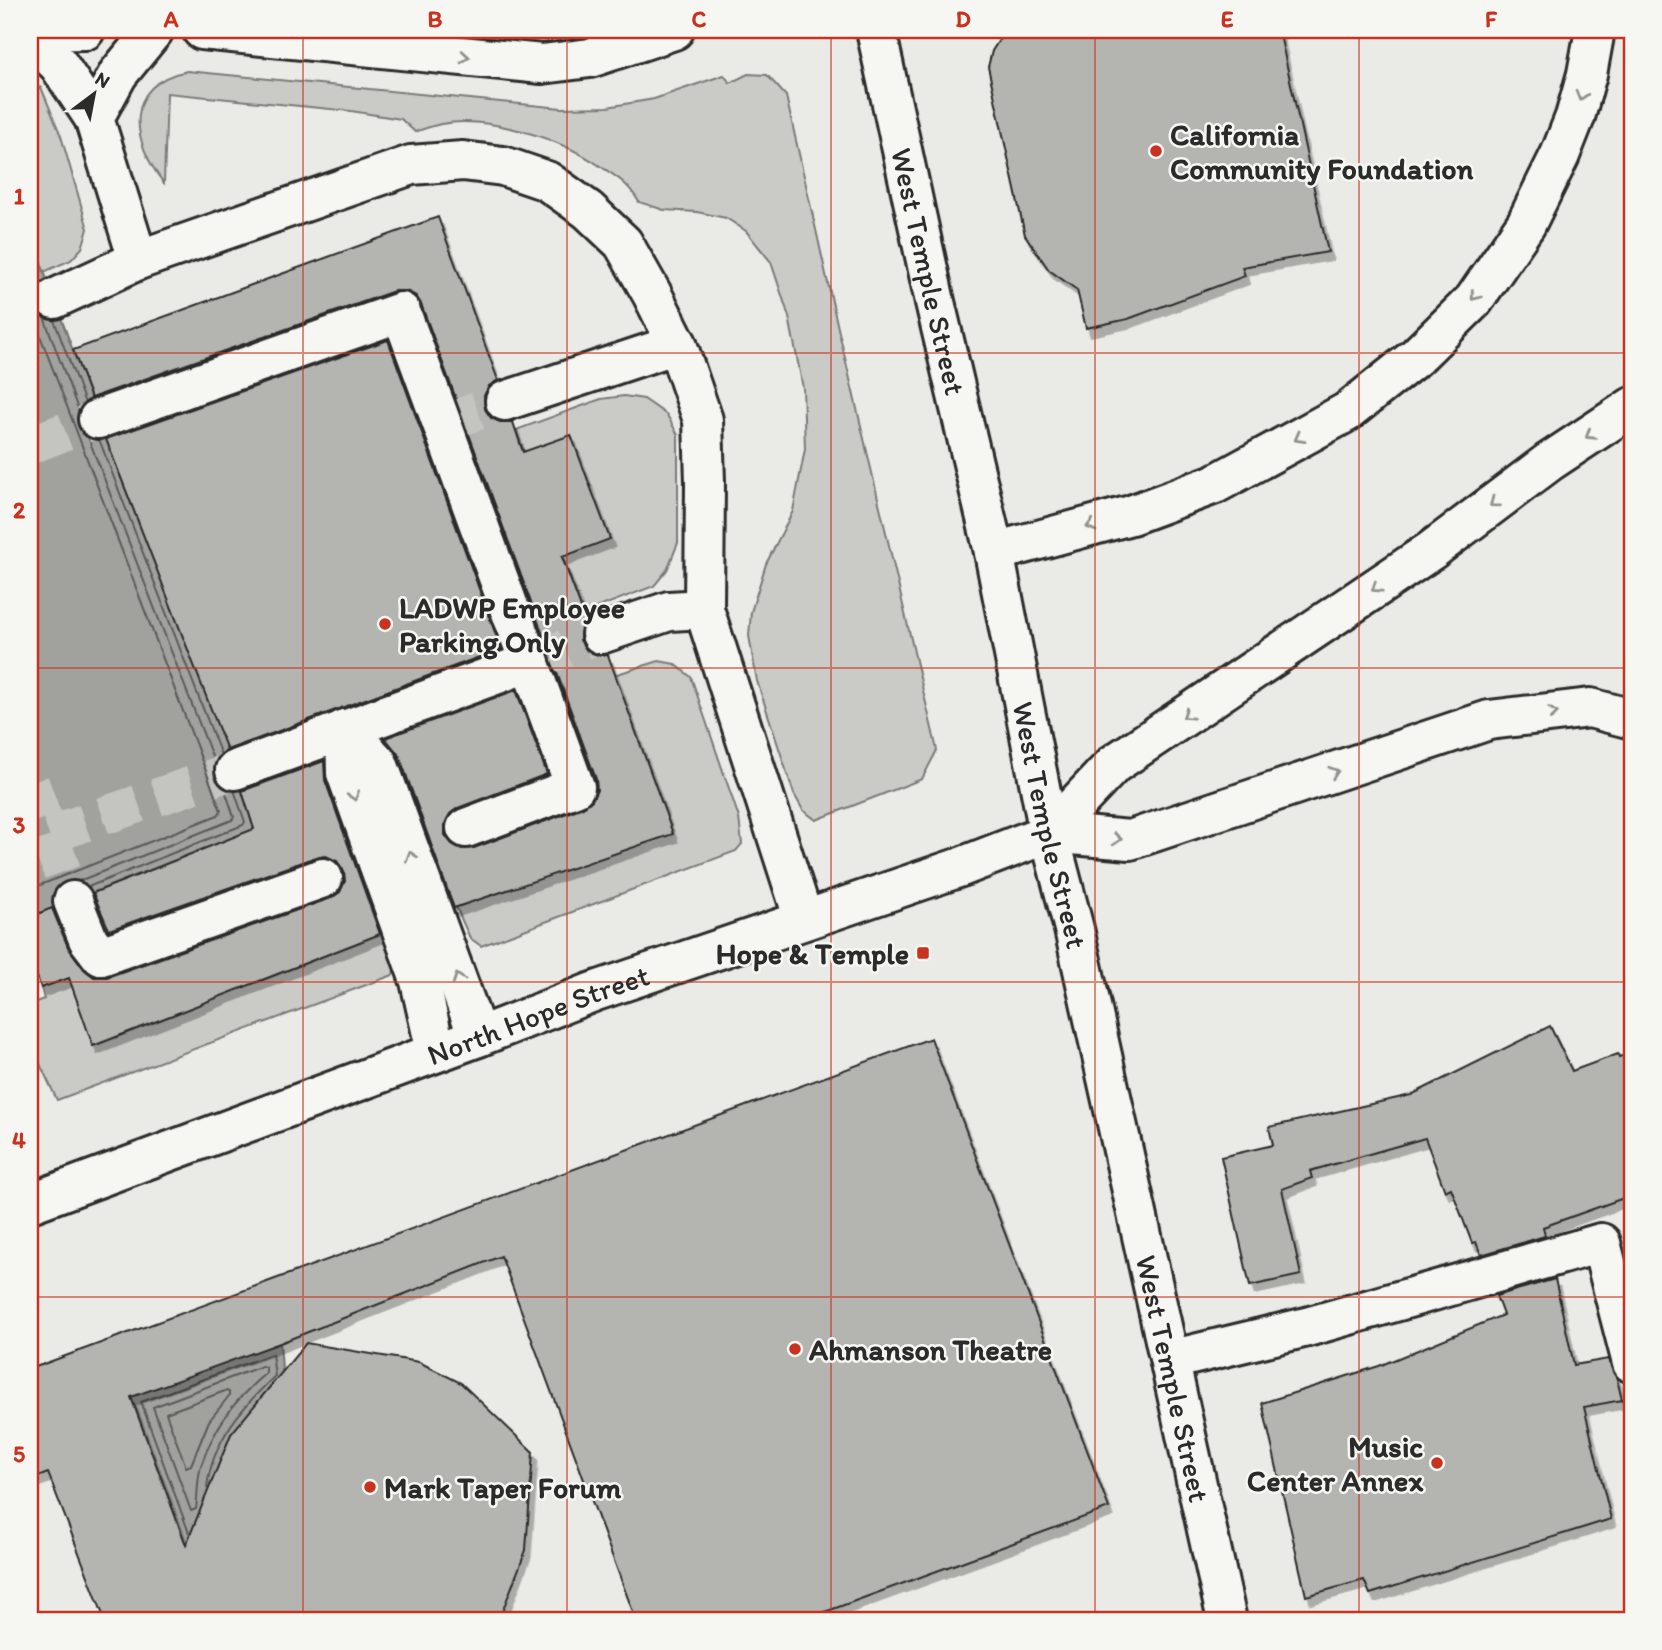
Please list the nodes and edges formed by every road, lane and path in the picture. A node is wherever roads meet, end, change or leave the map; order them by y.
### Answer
1 (85, 30) edge
2 (154, 30) edge
3 (202, 30) edge
4 (446, 30) edge
5 (674, 30) edge
6 (876, 30) edge
7 (1595, 30) edge
8 (30, 31) edge
9 (30, 40) edge
10 (414, 53) junction
11 (94, 118) junction
12 (138, 260) junction
13 (54, 299) dead end
14 (677, 344) junction
15 (506, 401) tunnel mouth
16 (1632, 407) edge
17 (99, 419) tunnel mouth
18 (993, 552) junction
19 (704, 609) junction
20 (601, 634) tunnel mouth
21 (530, 662) junction
22 (1632, 719) edge
23 (345, 729) junction
24 (235, 770) tunnel mouth
25 (466, 828) dead end
26 (1049, 833) junction
27 (323, 878) dead end
28 (73, 901) tunnel mouth
29 (804, 920) junction
30 (478, 1037) junction
31 (436, 1052) junction
32 (30, 1203) edge
33 (1170, 1360) junction
34 (1632, 1363) edge
35 (1227, 1620) edge

1 - 8 main road
2 - 11 main road
3 - 10 main road
4 - 10 main road
10 -> 5 main road
6 - 18 main road, West Temple Street
7 -> 18 main road
9 - 11 main road
11 - 12 main road
12 - 13 main road
12 - 14 main road
14 - 15 main road
14 - 19 main road
16 -> 26 main road
17 - 21 main road
18 - 26 main road, West Temple Street
19 - 20 main road
19 - 29 main road
21 - 23 main road
21 - 25 main road
26 -> 22 main road
23 - 24 main road
30 -> 23 main road
23 -> 31 main road
26 - 29 main road, North Hope Street
26 - 33 main road, West Temple Street
27 - 28 main road
29 - 30 main road, North Hope Street
30 - 31 main road, North Hope Street
31 - 32 main road, North Hope Street
33 - 34 main road
33 - 35 main road, West Temple Street

